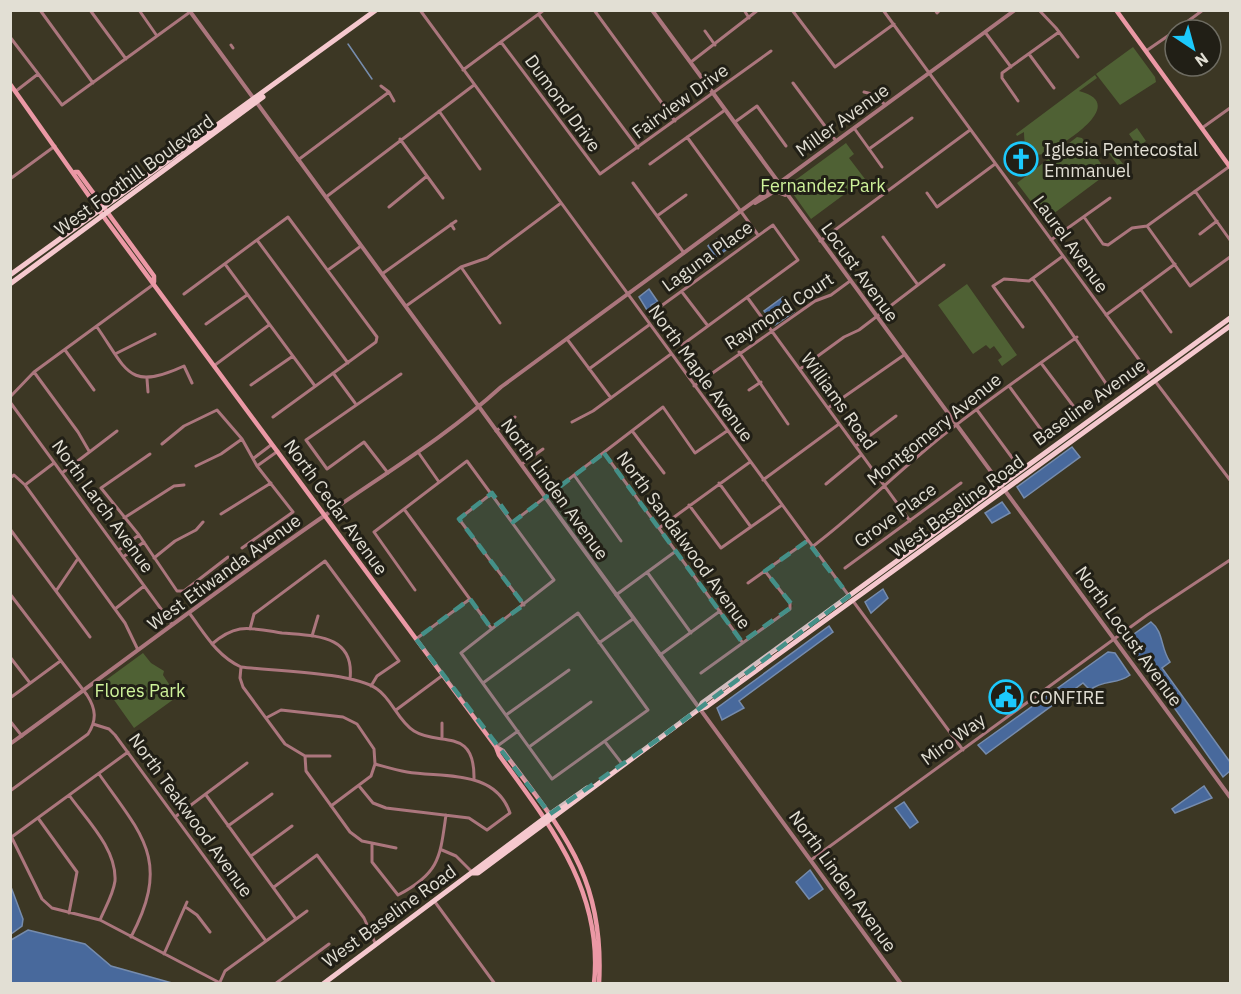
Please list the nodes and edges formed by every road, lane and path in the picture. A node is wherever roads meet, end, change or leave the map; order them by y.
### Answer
1 (40, 10) edge
2 (90, 10) edge
3 (139, 10) edge
4 (376, 10) edge
5 (420, 10) edge
6 (544, 10) edge
7 (594, 10) edge
8 (652, 10) edge
9 (744, 10) edge
10 (758, 10) edge
11 (792, 10) edge
12 (883, 10) edge
13 (935, 10) edge
14 (940, 10) edge
15 (1015, 10) edge
16 (1039, 10) edge
17 (1116, 10) edge
18 (189, 11) edge
19 (539, 15) junction
20 (749, 18) junction
21 (894, 24) junction
22 (705, 31) dead end
23 (985, 32) junction
24 (1059, 32) junction
25 (157, 36) junction
26 (10, 37) edge
27 (1163, 39) edge
28 (501, 42) junction
29 (715, 45) junction
30 (771, 51) dead end
31 (1146, 51) junction
32 (451, 54) junction
33 (1029, 54) junction
34 (447, 57) dead end
35 (1078, 57) dead end
36 (126, 59) junction
37 (690, 63) junction
38 (460, 66) junction
39 (1011, 67) junction
40 (456, 69) dead end
41 (463, 70) junction
42 (928, 73) junction
43 (38, 74) junction
44 (93, 83) junction
45 (793, 83) dead end
46 (10, 84) edge
47 (474, 85) junction
48 (381, 86) dead end
49 (1054, 88) dead end
50 (16, 91) junction
51 (389, 92) junction
52 (864, 92) dead end
53 (713, 93) junction
54 (254, 101) junction
55 (394, 101) dead end
56 (1018, 101) dead end
57 (885, 105) junction
58 (1230, 108) edge
59 (725, 110) junction
60 (439, 111) junction
61 (912, 118) dead end
62 (675, 121) junction
63 (735, 123) junction
64 (854, 128) junction
65 (1202, 128) junction
66 (970, 129) junction
67 (687, 137) junction
68 (400, 140) junction
69 (836, 141) junction
70 (56, 146) junction
71 (786, 146) dead end
72 (638, 148) junction
73 (869, 149) junction
74 (298, 160) junction
75 (650, 164) dead end
76 (995, 164) junction
77 (1230, 166) edge
78 (882, 167) dead end
79 (480, 169) dead end
80 (604, 173) joint
81 (427, 176) junction
82 (10, 179) edge
83 (633, 183) dead end
84 (779, 183) junction
85 (1195, 191) junction
86 (927, 193) dead end
87 (686, 195) dead end
88 (326, 197) junction
89 (443, 198) dead end
90 (789, 198) junction
91 (1110, 198) dead end
92 (561, 203) junction
93 (748, 206) junction
94 (389, 207) dead end
95 (101, 208) junction
96 (741, 211) junction
97 (106, 214) junction
98 (657, 216) junction
99 (1084, 217) junction
100 (456, 221) dead end
101 (1217, 221) junction
102 (451, 224) junction
103 (1147, 226) junction
104 (454, 229) dead end
105 (1200, 234) dead end
106 (758, 235) junction
107 (882, 237) dead end
108 (257, 240) junction
109 (820, 240) junction
110 (1052, 240) junction
111 (1230, 240) edge
112 (50, 245) junction
113 (361, 246) junction
114 (684, 253) junction
115 (133, 256) junction
116 (1063, 256) junction
117 (1230, 257) edge
118 (225, 264) junction
119 (1174, 264) junction
120 (944, 265) dead end
121 (461, 267) junction
122 (148, 268) junction
123 (30, 270) junction
124 (328, 270) junction
125 (382, 274) junction
126 (12, 275) edge
127 (1033, 279) junction
128 (850, 281) junction
129 (10, 284) edge
130 (154, 284) junction
131 (918, 285) junction
132 (1141, 290) junction
133 (682, 292) junction
134 (184, 294) dead end
135 (247, 295) junction
136 (627, 295) junction
137 (747, 297) junction
138 (405, 307) junction
139 (657, 309) dead end
140 (1106, 315) junction
141 (877, 318) junction
142 (1230, 318) edge
143 (500, 323) dead end
144 (206, 324) dead end
145 (649, 325) junction
146 (269, 326) junction
147 (708, 326) junction
148 (1230, 326) edge
149 (96, 327) junction
150 (1023, 327) dead end
151 (773, 332) junction
152 (1171, 332) dead end
153 (155, 334) dead end
154 (1077, 337) junction
155 (567, 339) junction
156 (682, 345) dead end
157 (65, 350) junction
158 (739, 352) junction
159 (116, 354) junction
160 (671, 354) junction
161 (904, 355) junction
162 (292, 356) junction
163 (348, 363) junction
164 (1041, 363) junction
165 (214, 365) junction
166 (589, 369) junction
167 (800, 369) junction
168 (34, 372) junction
169 (333, 373) junction
170 (400, 374) dead end
171 (1153, 378) junction
172 (147, 379) junction
173 (192, 382) dead end
174 (761, 382) junction
175 (251, 386) dead end
176 (315, 386) junction
177 (694, 386) junction
178 (1009, 386) junction
179 (1109, 388) dead end
180 (94, 390) dead end
181 (749, 390) dead end
182 (148, 392) dead end
183 (10, 397) edge
184 (611, 398) junction
185 (10, 402) edge
186 (356, 403) junction
187 (478, 407) junction
188 (828, 408) junction
189 (976, 410) junction
190 (1077, 411) dead end
191 (896, 416) dead end
192 (273, 417) dead end
193 (514, 417) dead end
194 (572, 422) dead end
195 (788, 424) dead end
196 (839, 424) junction
197 (956, 426) junction
198 (117, 431) dead end
199 (496, 431) junction
200 (727, 431) junction
201 (633, 432) junction
202 (1045, 435) dead end
203 (242, 439) junction
204 (162, 444) dead end
205 (273, 444) junction
206 (855, 446) junction
207 (543, 449) dead end
208 (278, 450) junction
209 (89, 451) junction
210 (418, 452) junction
211 (604, 453) junction
212 (150, 454) dead end
213 (862, 454) junction
214 (254, 458) junction
215 (1012, 459) dead end
216 (750, 462) junction
217 (54, 463) junction
218 (520, 465) junction
219 (196, 466) dead end
220 (257, 466) junction
221 (62, 473) junction
222 (388, 473) junction
223 (664, 473) dead end
224 (574, 476) junction
225 (12, 477) edge
226 (763, 480) junction
227 (1230, 480) edge
228 (439, 482) junction
229 (272, 483) junction
230 (719, 483) junction
231 (961, 483) dead end
232 (826, 484) dead end
233 (884, 484) junction
234 (25, 485) junction
235 (184, 485) dead end
236 (1001, 488) junction
237 (492, 493) junction
238 (545, 499) junction
239 (689, 505) junction
240 (782, 505) junction
241 (404, 508) junction
242 (221, 514) dead end
243 (325, 515) junction
244 (123, 519) junction
245 (910, 521) junction
246 (203, 522) dead end
247 (513, 522) junction
248 (751, 527) junction
249 (659, 528) junction
250 (10, 529) edge
251 (139, 535) junction
252 (621, 541) dead end
253 (807, 541) junction
254 (144, 542) junction
255 (812, 546) junction
256 (242, 548) dead end
257 (119, 550) junction
258 (676, 551) junction
259 (123, 557) junction
260 (228, 557) dead end
261 (154, 558) junction
262 (77, 560) junction
263 (1230, 560) edge
264 (845, 568) dead end
265 (765, 571) junction
266 (647, 572) junction
267 (748, 583) dead end
268 (144, 586) junction
269 (415, 590) dead end
270 (56, 591) junction
271 (10, 594) edge
272 (616, 595) junction
273 (851, 598) junction
274 (470, 599) junction
275 (524, 605) junction
276 (115, 609) junction
277 (720, 610) junction
278 (190, 614) junction
279 (318, 616) dead end
280 (633, 619) junction
281 (173, 626) junction
282 (491, 628) junction
283 (250, 629) junction
284 (691, 633) junction
285 (312, 636) junction
286 (90, 637) dead end
287 (416, 639) junction
288 (1114, 639) junction
289 (742, 642) junction
290 (599, 643) junction
291 (212, 644) junction
292 (139, 651) junction
293 (660, 655) junction
294 (10, 657) edge
295 (60, 662) junction
296 (241, 667) junction
297 (569, 670) dead end
298 (701, 673) dead end
299 (443, 675) junction
300 (350, 679) junction
301 (483, 683) junction
302 (30, 684) junction
303 (371, 686) junction
304 (83, 692) junction
305 (10, 698) edge
306 (591, 702) dead end
307 (699, 709) junction
308 (396, 710) junction
309 (506, 715) junction
310 (266, 718) junction
311 (10, 721) edge
312 (442, 723) dead end
313 (93, 724) junction
314 (518, 731) junction
315 (22, 736) junction
316 (442, 737) junction
317 (606, 742) junction
318 (10, 744) edge
319 (496, 747) junction
320 (529, 747) junction
321 (963, 750) junction
322 (128, 752) junction
323 (305, 756) junction
324 (330, 756) dead end
325 (247, 763) dead end
326 (375, 764) junction
327 (623, 765) junction
328 (99, 774) junction
329 (474, 779) junction
330 (359, 786) junction
331 (10, 791) edge
332 (272, 794) dead end
333 (69, 795) junction
334 (206, 795) junction
335 (1230, 797) edge
336 (331, 806) junction
337 (446, 814) junction
338 (175, 817) junction
339 (38, 818) junction
340 (549, 818) junction
341 (228, 825) junction
342 (292, 826) dead end
343 (12, 835) edge
344 (372, 844) junction
345 (396, 848) dead end
346 (441, 850) junction
347 (251, 856) junction
348 (811, 860) junction
349 (473, 873) junction
350 (274, 887) junction
351 (188, 902) dead end
352 (435, 902) junction
353 (187, 908) junction
354 (307, 911) dead end
355 (69, 913) junction
356 (296, 918) junction
357 (99, 921) junction
358 (210, 932) dead end
359 (131, 937) junction
360 (266, 941) junction
361 (329, 944) dead end
362 (376, 945) junction
363 (164, 954) junction
364 (221, 983) edge
365 (275, 984) edge
366 (323, 984) edge
367 (495, 984) edge
368 (594, 984) edge
369 (599, 984) edge
370 (901, 984) edge

1 - 44 street
2 - 36 street
3 - 25 street
4 - 54 main road, West Foothill Boulevard
5 - 32 street, North Maple Avenue
6 - 19 street
7 - 62 street
8 - 37 street, Locust Avenue
9 - 20 street
10 - 20 street
11 - 21 street
12 - 21 street, Laurel Avenue
13 - 14 street
15 - 23 street, Miller Avenue
16 - 24 street
17 - 31 main road
18 - 25 street
18 - 54 street, North Linden Avenue
19 - 28 street
19 - 72 street
20 - 29 street
21 - 42 street, Laurel Avenue
22 - 29 street
23 - 39 street
23 - 42 street, Miller Avenue
24 - 33 street
24 - 35 street
25 - 36 street
26 - 43 street
27 - 31 street
28 - 41 street
28 - 80 street, Dumond Drive
29 - 37 street
30 - 53 street, Fairview Drive
31 - 65 main road
32 - 34 street
32 - 38 street, North Maple Avenue
33 - 39 street
33 - 49 street
36 - 44 street
37 - 53 street, Locust Avenue
38 - 40 street
38 - 41 street, North Maple Avenue
39 - 56 street
41 - 47 street, North Maple Avenue
42 - 57 street, Miller Avenue
42 - 66 street, Laurel Avenue
43 - 44 street
43 - 50 street
45 - 69 street
46 - 50 main road, North Cedar Avenue
47 - 60 street
47 - 92 street, North Maple Avenue
48 - 51 street
50 - 70 main road, North Cedar Avenue
51 - 55 street
51 - 74 street
52 - 57 street
53 - 59 street, Locust Avenue
53 - 62 street, Fairview Drive
54 - 74 street, North Linden Avenue
54 - 95 main road, West Foothill Boulevard
54 - 97 main road, West Foothill Boulevard
57 - 64 street, Miller Avenue
58 - 65 street
59 - 63 street, Locust Avenue
59 - 67 street
60 - 68 street
60 - 79 street
61 - 73 street
62 - 72 street, Fairview Drive
63 - 71 street
63 - 84 street, Locust Avenue
64 - 69 street, Miller Avenue
64 - 73 street
65 - 77 main road
66 - 76 street, Laurel Avenue
66 - 109 street
67 - 75 street
67 - 96 street
68 - 81 street
68 - 88 street
69 - 84 street, Miller Avenue
70 - 82 street
70 - 95 main road, North Cedar Avenue
72 - 80 street, Fairview Drive
73 - 78 street
74 - 88 street, North Linden Avenue
76 - 86 street
76 - 110 street, Laurel Avenue
77 - 85 street
81 - 89 street
81 - 94 street
83 - 98 street
84 - 90 street, Locust Avenue
84 - 93 street, Miller Avenue
85 - 101 street
85 - 103 street
87 - 98 street
88 - 113 street, North Linden Avenue
90 - 93 street
90 - 109 street, Locust Avenue
91 - 99 street
92 - 121 street
92 - 136 street, North Maple Avenue
93 - 96 street, Miller Avenue
95 - 97 main road, North Cedar Avenue
95 - 112 main road, West Foothill Boulevard
96 - 106 street
96 - 114 street, Miller Avenue
97 - 115 main road, North Cedar Avenue
97 - 122 main road, North Cedar Avenue
97 - 123 main road, West Foothill Boulevard
98 - 114 street
99 - 103 street
99 - 110 street
100 - 102 street
101 - 105 street
101 - 111 street
102 - 104 street
102 - 125 street
103 - 119 street
106 - 133 street, Laguna Place
106 - 137 street, Laguna Place
107 - 131 street
108 - 118 street
108 - 124 street
108 - 163 street
109 - 128 street, Locust Avenue
110 - 116 street, Laurel Avenue
112 - 123 main road
112 - 126 main road, West Foothill Boulevard
113 - 124 street
113 - 125 street, North Linden Avenue
114 - 136 street, Miller Avenue
115 - 122 main road
115 - 130 main road, North Cedar Avenue
116 - 127 street
116 - 140 street, Laurel Avenue
117 - 119 street
118 - 134 street
118 - 135 street
119 - 132 street
120 - 131 street
121 - 138 street
121 - 143 street
122 - 130 main road, North Cedar Avenue
123 - 129 main road, West Foothill Boulevard
124 - 163 street
125 - 138 street, North Linden Avenue
127 - 150 street
127 - 154 street
128 - 141 street, Locust Avenue
128 - 151 street, Raymond Court
130 - 149 street
130 - 165 main road, North Cedar Avenue
131 - 141 street
132 - 140 street
132 - 152 street
133 - 139 street, Laguna Place
133 - 147 street
135 - 144 street
135 - 146 street
136 - 145 street, North Maple Avenue
136 - 155 street, West Etiwanda Avenue
137 - 147 street
137 - 151 street, Williams Road
138 - 187 street, North Linden Avenue
140 - 171 street, Laurel Avenue
141 - 161 street, Locust Avenue
141 - 167 street
142 - 171 main road, Baseline Avenue
145 - 160 street, North Maple Avenue
145 - 166 street
146 - 162 street
146 - 165 street
147 - 156 street
148 - 171 main road
149 - 157 street
149 - 159 street
151 - 158 street, Raymond Court
151 - 167 street, Williams Road
153 - 159 street
154 - 164 street, Montgomery Avenue
154 - 179 street
155 - 166 street
155 - 187 street, West Etiwanda Avenue
157 - 168 street
157 - 180 street
158 - 174 street
158 - 177 street, Raymond Court
159 - 172 street
160 - 177 street, North Maple Avenue
160 - 184 street
161 - 188 street
161 - 197 street, Locust Avenue
162 - 175 street
162 - 176 street
163 - 169 street
164 - 178 street, Montgomery Avenue
164 - 190 street
165 - 205 main road, North Cedar Avenue
166 - 184 street
167 - 188 street, Williams Road
168 - 183 street
168 - 209 street
169 - 176 street
169 - 186 street
170 - 186 street
171 - 227 street, Laurel Avenue
171 - 236 main road, Baseline Avenue
172 - 173 street
172 - 182 street
174 - 181 street
174 - 195 street
176 - 192 street
177 - 200 street, North Maple Avenue
178 - 189 street, Montgomery Avenue
178 - 202 street
184 - 194 street
185 - 217 street, North Larch Avenue
186 - 222 street
187 - 199 street, North Linden Avenue
187 - 210 street, West Etiwanda Avenue
188 - 196 street, Williams Road
189 - 197 street, Montgomery Avenue
189 - 215 street
191 - 206 street
193 - 199 street
196 - 206 street, Williams Road
196 - 226 street
197 - 233 street, Montgomery Avenue
197 - 236 street, Locust Avenue
198 - 209 street
199 - 218 street, North Linden Avenue
200 - 201 street
200 - 216 street, North Maple Avenue
201 - 211 street
201 - 223 street
203 - 204 street
203 - 214 street
203 - 219 street
205 - 208 main road, North Cedar Avenue
205 - 214 street
206 - 213 street, Williams Road
207 - 218 street
208 - 220 street
208 - 243 main road, North Cedar Avenue
209 - 221 street
210 - 222 street, West Etiwanda Avenue
210 - 228 street
211 - 224 street
211 - 249 street, North Sandalwood Avenue
212 - 244 street
213 - 232 street
213 - 233 street, Williams Road
214 - 220 street
216 - 226 street, North Maple Avenue
216 - 230 street
217 - 221 street, North Larch Avenue
217 - 234 street
218 - 238 street, North Linden Avenue
220 - 229 street
221 - 257 street, North Larch Avenue
222 - 243 street, West Etiwanda Avenue
224 - 238 street
224 - 252 street
225 - 234 street
226 - 240 street, North Maple Avenue
228 - 237 street
228 - 241 street
229 - 242 street
229 - 256 street
230 - 239 street
230 - 248 street
231 - 245 street, Grove Place
233 - 245 street, Williams Road
233 - 255 street, Montgomery Avenue
234 - 262 street
235 - 244 street
236 - 273 main road, Baseline Avenue
236 - 288 street, North Locust Avenue
237 - 247 street
237 - 275 street
238 - 247 street
238 - 272 street, North Linden Avenue
239 - 248 street
239 - 249 street
240 - 248 street
240 - 253 street, North Maple Avenue
241 - 269 street
241 - 274 street
243 - 278 street, West Etiwanda Avenue
243 - 287 main road, North Cedar Avenue
244 - 251 street
245 - 264 street, Grove Place
246 - 261 street
247 - 275 street
249 - 258 street, North Sandalwood Avenue
250 - 270 street
251 - 254 street
251 - 257 street
253 - 255 street, North Maple Avenue
253 - 265 street
254 - 259 street
254 - 261 street
255 - 273 street, North Maple Avenue
257 - 259 street, North Larch Avenue
258 - 266 street
258 - 277 street, North Sandalwood Avenue
259 - 268 street, North Larch Avenue
260 - 261 street
262 - 270 street
262 - 276 street
263 - 288 street, Miro Way
265 - 267 street
265 - 289 street
266 - 272 street
266 - 284 street
268 - 276 street
268 - 281 street, North Larch Avenue
270 - 286 street
271 - 295 street
272 - 280 street, North Linden Avenue
273 - 307 main road, West Baseline Road
273 - 321 street, North Maple Avenue
274 - 282 street
274 - 287 street
275 - 282 street
276 - 292 street
277 - 284 street
277 - 289 street, North Sandalwood Avenue
278 - 281 street, West Etiwanda Avenue
278 - 291 street
279 - 285 street
280 - 290 street
280 - 293 street, North Linden Avenue
281 - 292 street, West Etiwanda Avenue
282 - 301 street
283 - 285 street
283 - 291 street
283 - 303 street
284 - 293 street
285 - 300 street
287 - 299 main road, North Cedar Avenue
288 - 321 street, Miro Way
288 - 335 street, North Locust Avenue
289 - 298 street
290 - 301 street
290 - 317 street
291 - 296 street
292 - 304 street, West Etiwanda Avenue
293 - 307 street, North Linden Avenue
294 - 302 street
295 - 302 street
295 - 304 street
296 - 300 street
296 - 310 street
297 - 309 street
299 - 308 street
299 - 319 main road, North Cedar Avenue
300 - 303 street
301 - 309 street
302 - 305 street
303 - 308 street
304 - 313 street
304 - 315 street, West Etiwanda Avenue
306 - 320 street
307 - 327 main road, West Baseline Road
307 - 348 street, North Linden Avenue
308 - 316 street
309 - 314 street
310 - 323 street
310 - 326 street
311 - 315 street
312 - 316 street
313 - 322 street, North Teakwood Avenue
313 - 331 street
314 - 319 street
314 - 320 street
315 - 318 street, West Etiwanda Avenue
316 - 329 street
317 - 320 street
317 - 327 street
319 - 340 main road, North Cedar Avenue
321 - 348 street, Miro Way
322 - 328 street
322 - 338 street, North Teakwood Avenue
323 - 324 street
323 - 336 street
325 - 334 street
326 - 329 street
326 - 330 street
327 - 340 main road, West Baseline Road
328 - 333 street
328 - 359 street
329 - 337 street
330 - 336 street
330 - 337 street
332 - 341 street
333 - 339 street
333 - 357 street
334 - 338 street
334 - 341 street
336 - 344 street
337 - 346 street
338 - 360 street, North Teakwood Avenue
339 - 343 street
339 - 355 street
340 - 349 main road, West Baseline Road
340 - 368 main road
340 - 369 main road
341 - 347 street
342 - 347 street
343 - 355 street
344 - 345 street
344 - 346 street
346 - 349 street
347 - 350 street
348 - 370 street, North Linden Avenue
349 - 352 main road, West Baseline Road
350 - 356 street
350 - 362 street
351 - 353 street
352 - 362 main road, West Baseline Road
352 - 367 street
353 - 358 street
353 - 363 street
354 - 356 street
355 - 357 street
356 - 360 street
357 - 359 street
359 - 363 street
360 - 364 street
361 - 365 street
362 - 366 main road, West Baseline Road
363 - 364 street

